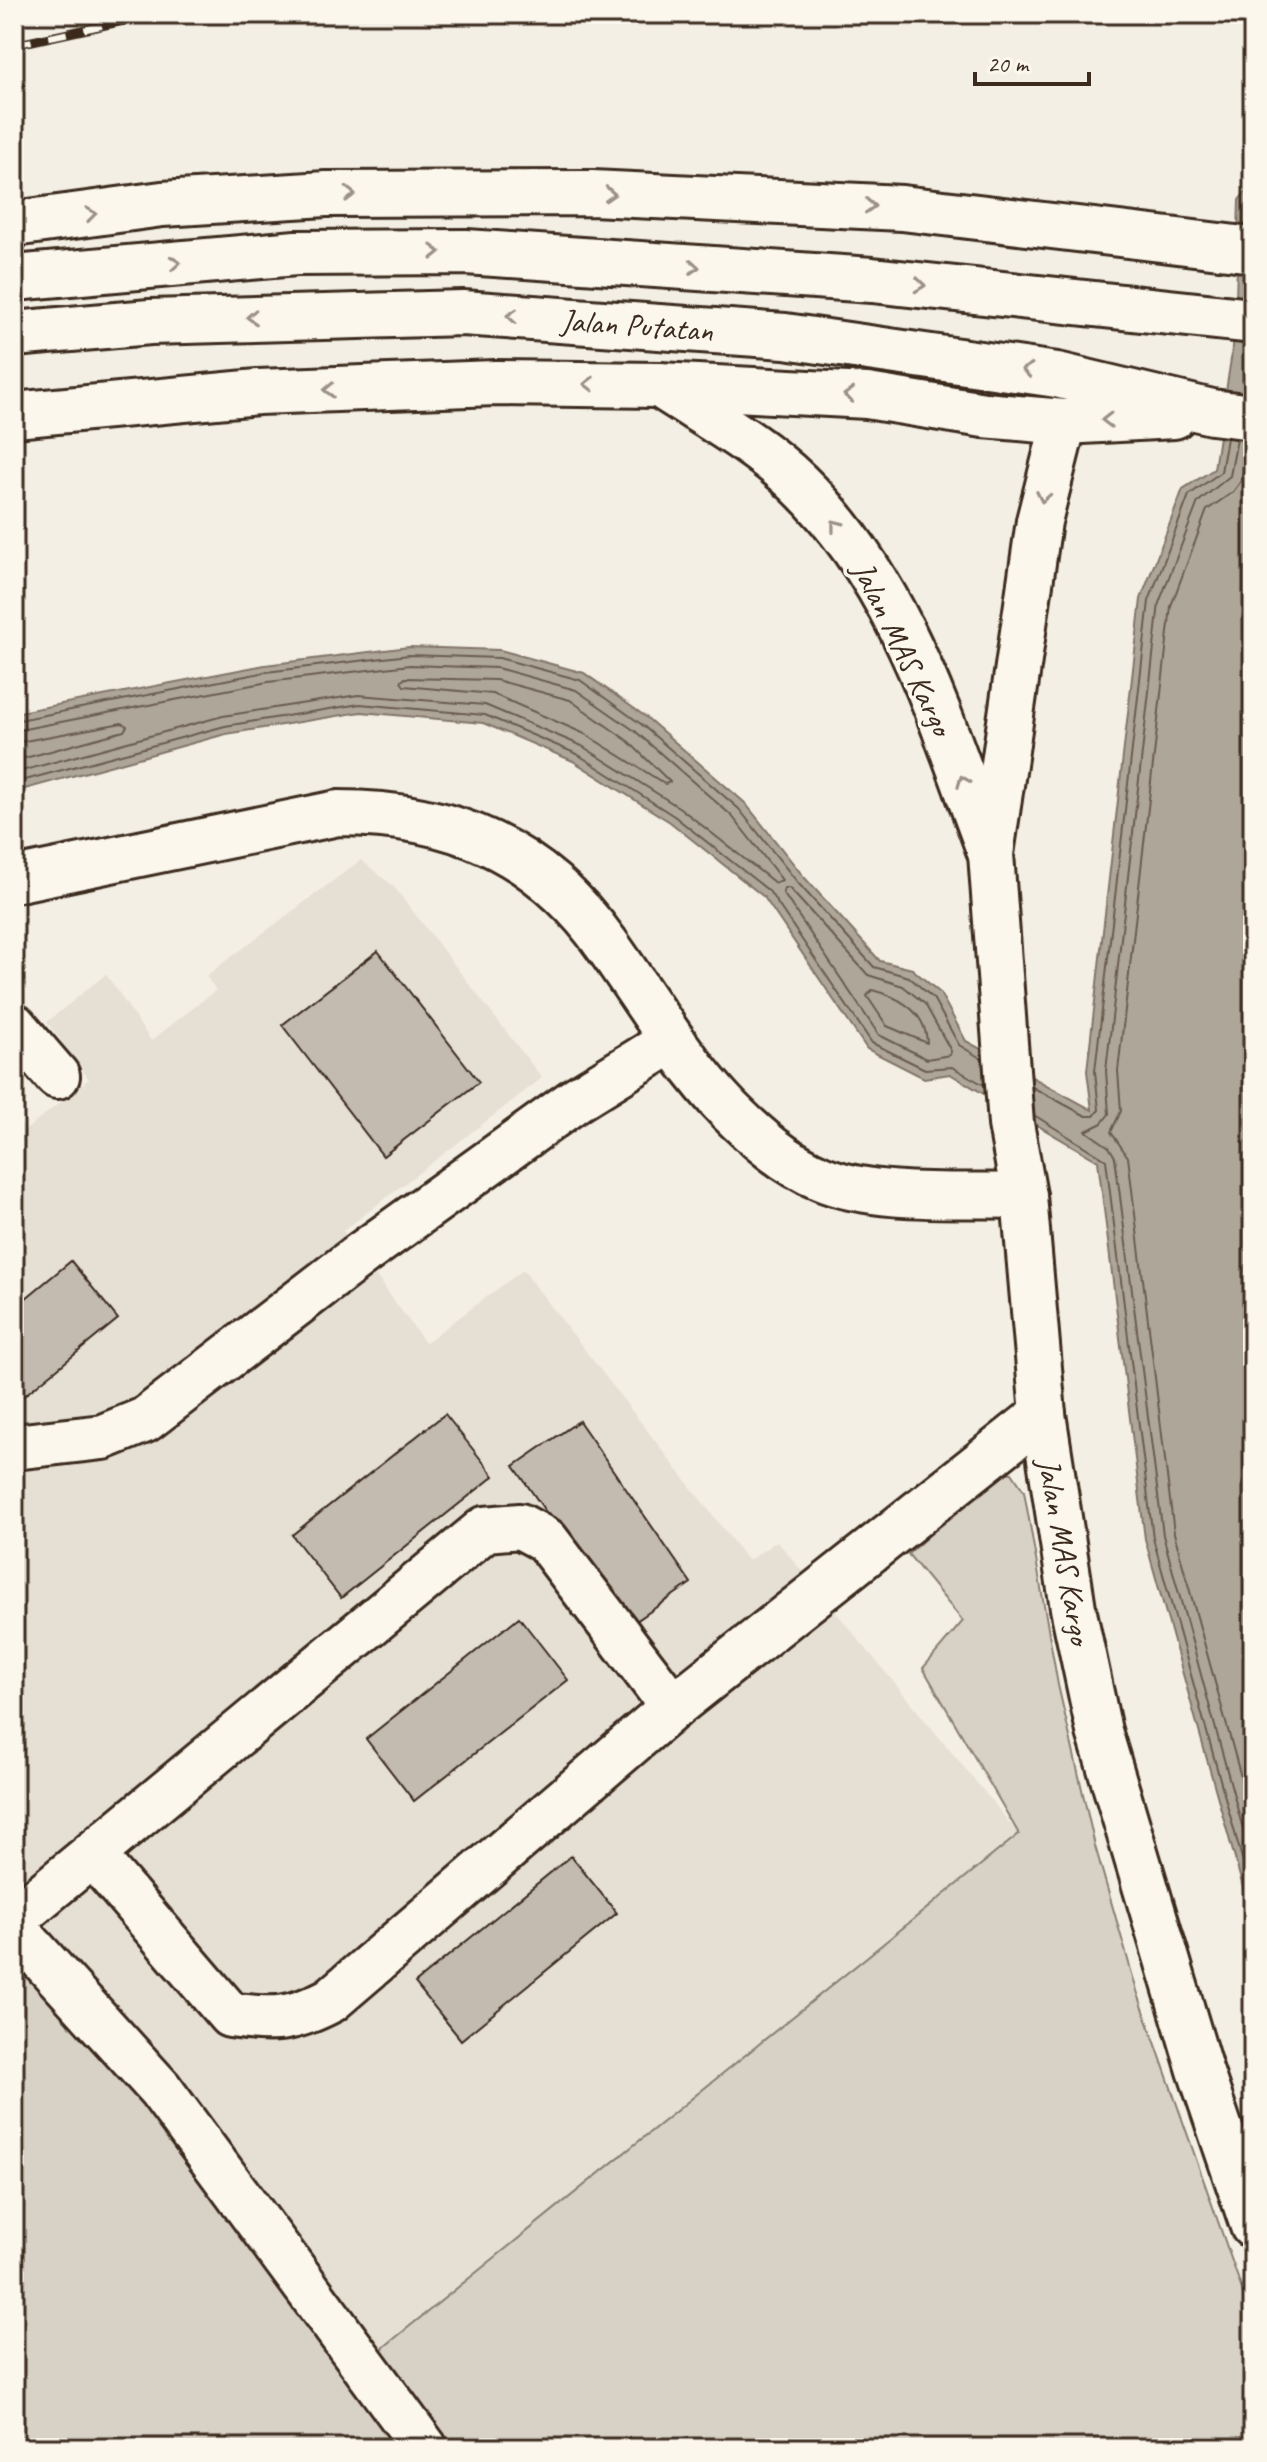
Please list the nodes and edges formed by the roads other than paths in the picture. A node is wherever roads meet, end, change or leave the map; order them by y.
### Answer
1 (14, 224) edge
2 (1253, 250) edge
3 (14, 278) edge
4 (1253, 321) edge
5 (14, 334) edge
6 (659, 385) junction
7 (14, 415) edge
8 (1233, 415) edge
9 (1064, 422) junction
10 (991, 854) junction
11 (14, 880) edge
12 (14, 1026) edge
13 (671, 1041) junction
14 (57, 1076) dead end
15 (1024, 1196) junction
16 (1043, 1414) junction
17 (14, 1447) edge
18 (673, 1707) junction
19 (93, 1855) junction
20 (14, 1919) edge
21 (14, 1928) edge
22 (1253, 2226) edge
23 (425, 2448) edge

1 -> 2 main road
3 -> 4 main road, Jalan Putatan
8 -> 5 main road, Jalan Putatan
6 -> 7 main road
9 -> 6 main road
10 -> 6 main road, Jalan MAS Kargo
8 -> 9 main road
9 -> 10 main road, Jalan MAS Kargo
10 - 15 main road, Jalan MAS Kargo
11 - 13 main road
12 - 14 main road
13 - 15 main road
13 - 17 main road
15 - 16 main road, Jalan MAS Kargo
16 - 18 main road
16 - 22 main road, Jalan MAS Kargo
18 - 19 main road
18 - 19 main road
19 - 20 main road
21 - 23 main road

